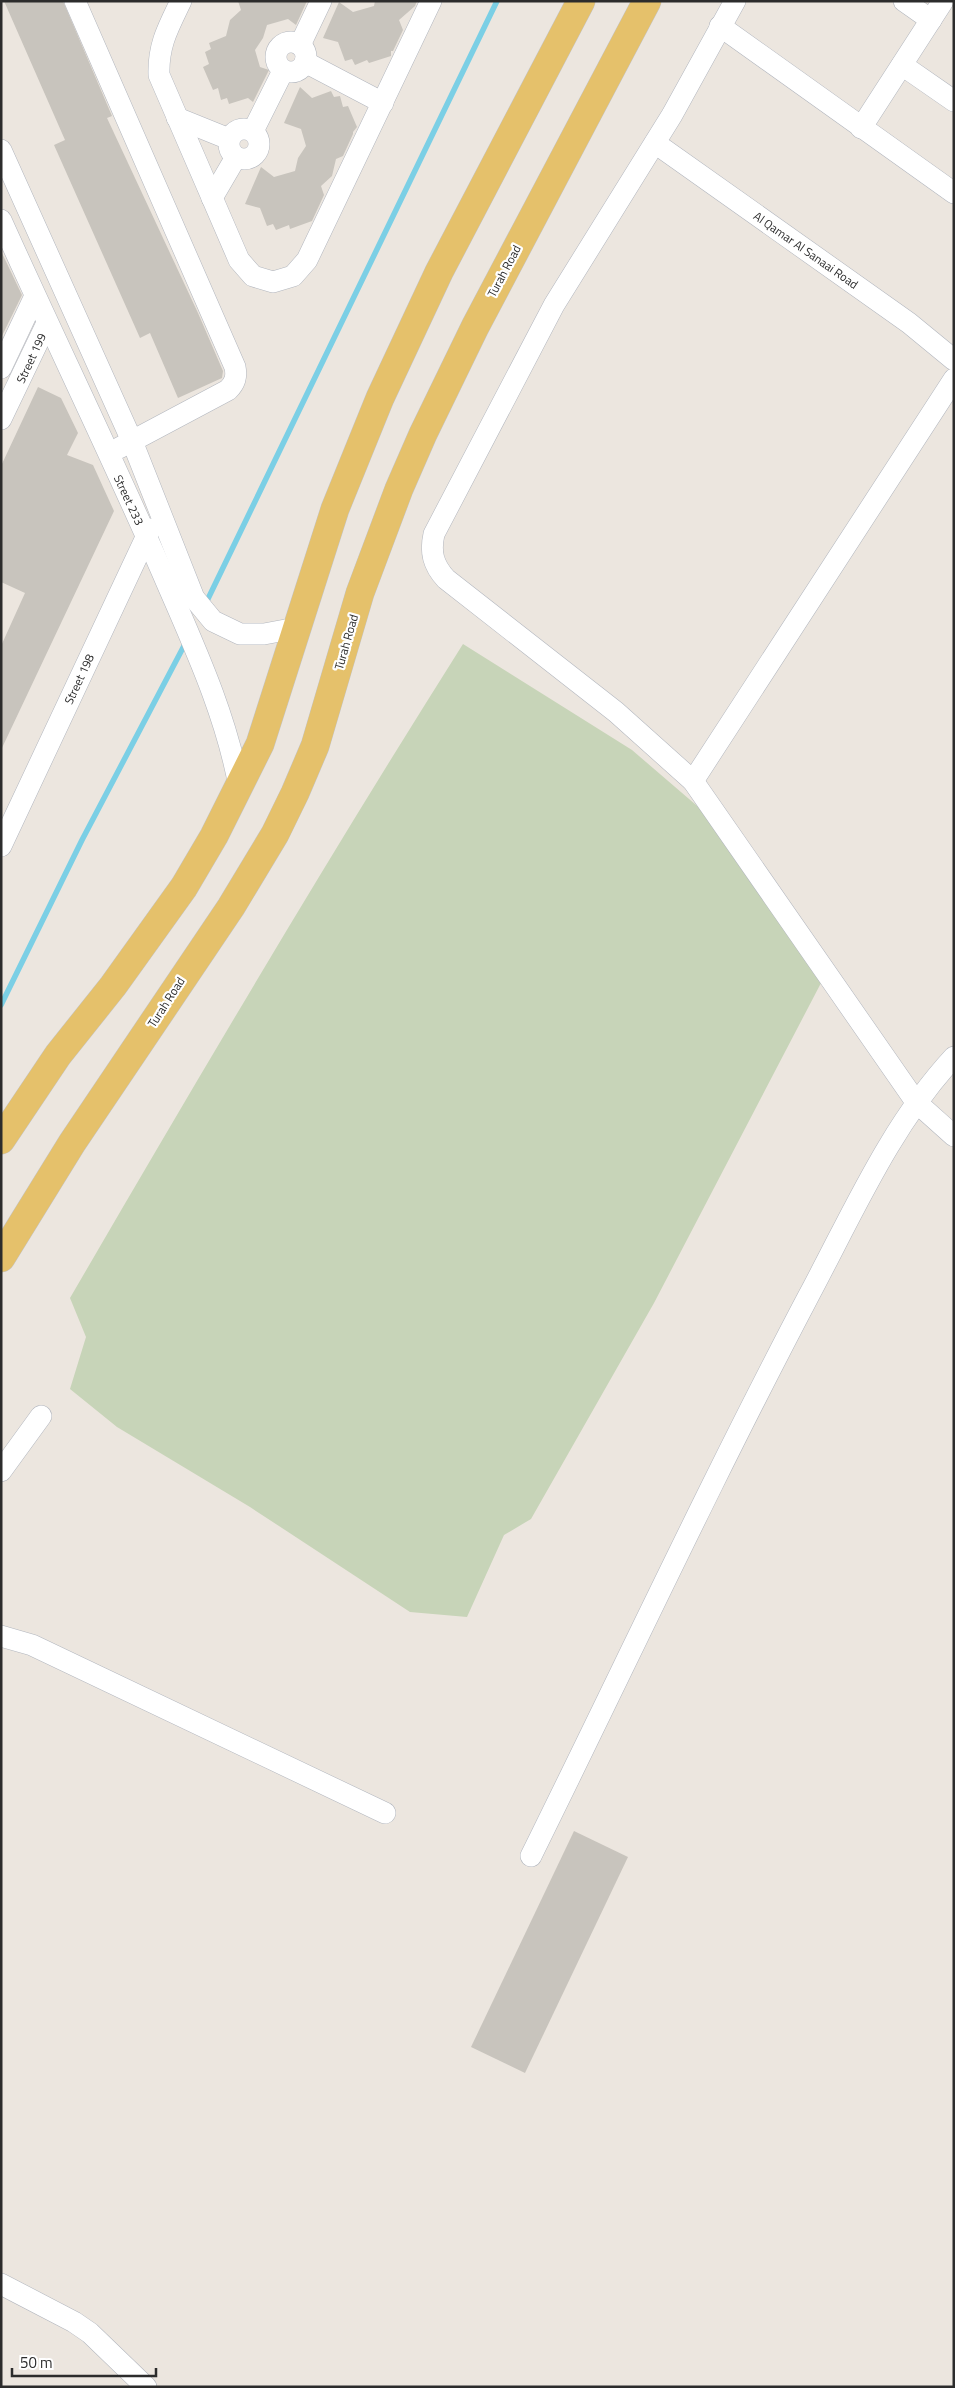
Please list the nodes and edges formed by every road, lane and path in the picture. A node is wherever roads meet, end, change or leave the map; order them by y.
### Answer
1 (75, 1) edge
2 (181, 1) edge
3 (321, 1) edge
4 (431, 1) edge
5 (581, 1) edge
6 (647, 1) edge
7 (735, 1) edge
8 (904, 1) edge
9 (943, 1) edge
10 (930, 20) junction
11 (720, 26) junction
12 (302, 54) junction
13 (902, 65) junction
14 (953, 100) edge
15 (383, 102) junction
16 (177, 118) junction
17 (861, 128) junction
18 (655, 144) junction
19 (233, 148) junction
20 (1, 150) edge
21 (954, 194) edge
22 (212, 198) junction
23 (1, 220) edge
24 (35, 296) junction
25 (47, 323) junction
26 (954, 360) edge
27 (1, 368) edge
28 (954, 379) edge
29 (1, 420) edge
30 (132, 442) junction
31 (107, 454) junction
32 (164, 520) junction
33 (146, 535) junction
34 (296, 628) junction
35 (693, 781) junction
36 (239, 786) junction
37 (1, 846) edge
38 (954, 1057) edge
39 (916, 1102) junction
40 (954, 1136) edge
41 (1, 1140) edge
42 (1, 1258) edge
43 (41, 1416) dead end
44 (1, 1471) edge
45 (1, 1636) edge
46 (386, 1813) dead end
47 (531, 1856) dead end
48 (1, 2284) edge
49 (146, 2387) edge

1 - 30 street
2 - 16 street
3 - 12 street
4 - 15 street
5 - 34 main road
6 - 42 main road, Turah Road
7 - 11 street
8 - 10 street
9 - 10 street
10 - 13 street
11 - 17 street
11 - 18 street
12 - 15 street
12 - 19 street
13 - 14 street
13 - 17 street
15 - 22 street
16 - 19 street
16 - 22 street
17 - 21 street
18 - 26 street, Al Qamar Al Sanaai Road
18 - 35 street
19 - 22 street
20 - 30 street, Street 233
23 - 24 street, Street 233
24 - 25 street, Street 233
24 - 27 street, Street 199
25 - 29 street, Street 199
25 - 31 street, Street 233
28 - 35 street
30 - 31 street
30 - 32 street, Street 233
31 - 33 street, Street 233
32 - 33 street, Street 198
32 - 34 street, Street 233
33 - 36 street, Street 233
33 - 37 street, Street 198
34 - 36 main road
35 - 39 street
36 - 41 main road
38 - 39 street
39 - 40 street
39 - 47 street
43 - 44 street
45 - 46 street
48 - 49 street

